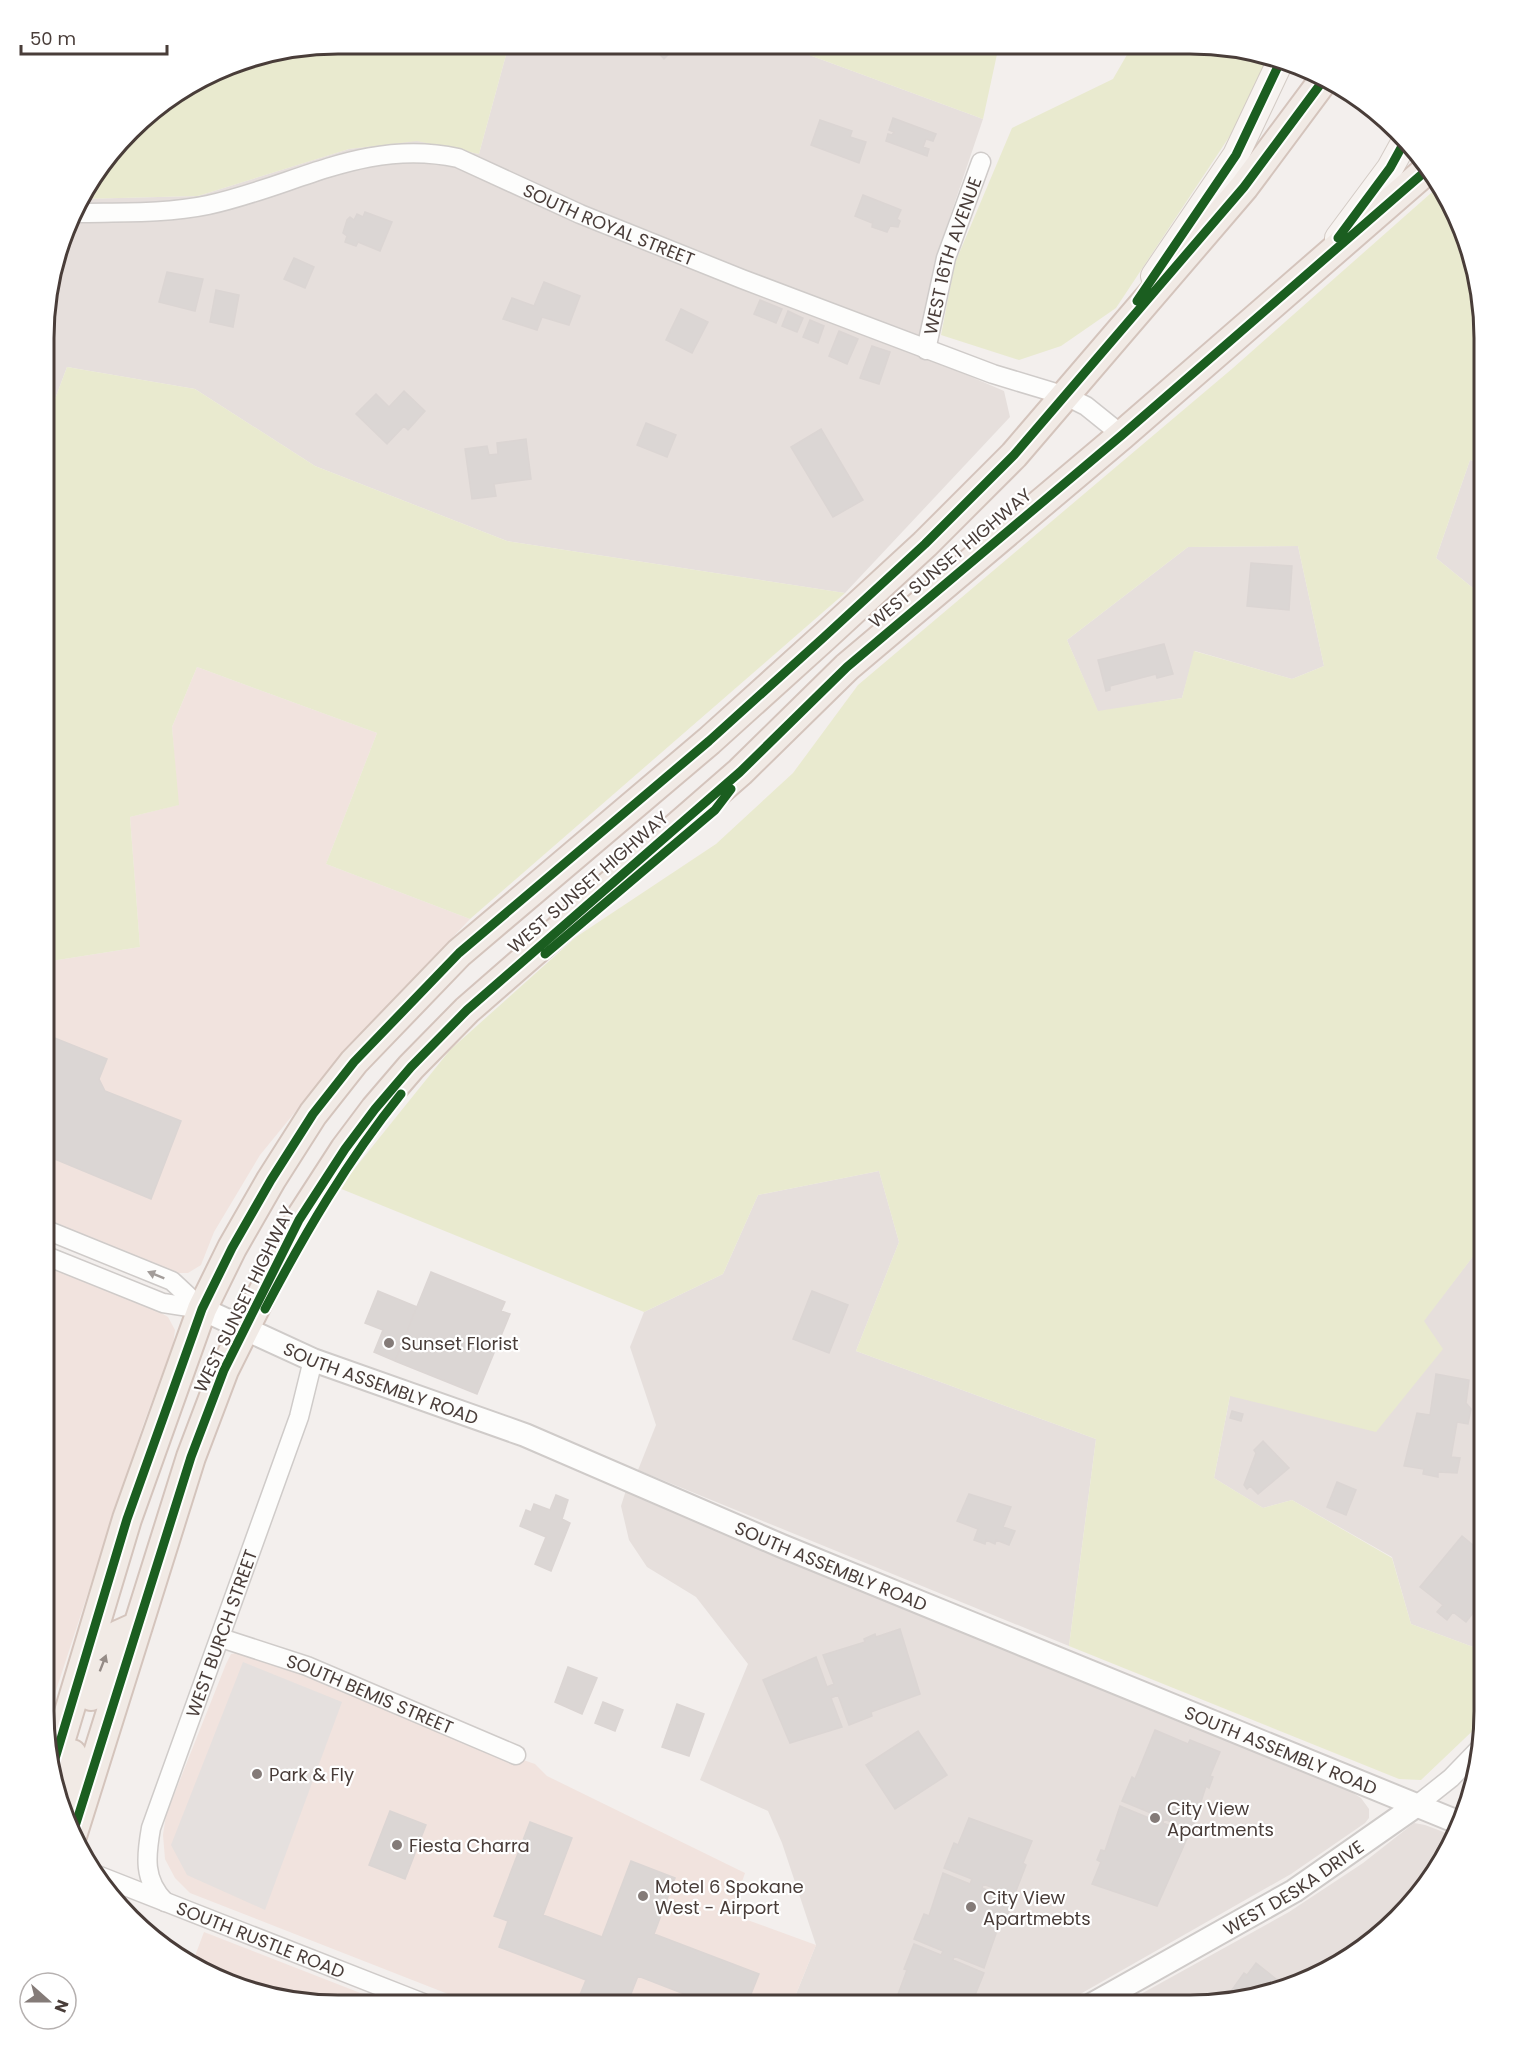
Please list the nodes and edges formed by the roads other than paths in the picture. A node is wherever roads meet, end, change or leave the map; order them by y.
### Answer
1 (1277, 68) edge
2 (1320, 85) edge
3 (1401, 148) edge
4 (981, 162) dead end
5 (1422, 174) edge
6 (83, 213) edge
7 (1322, 260) junction
8 (926, 350) junction
9 (1093, 365) junction
10 (1066, 396) junction
11 (1122, 435) junction
12 (54, 1233) edge
13 (54, 1259) edge
14 (202, 1310) junction
15 (245, 1328) junction
16 (313, 1360) junction
17 (138, 1626) junction
18 (221, 1638) junction
19 (57, 1753) edge
20 (516, 1755) dead end
21 (1470, 1758) edge
22 (63, 1782) edge
23 (1417, 1805) junction
24 (1452, 1820) edge
25 (77, 1821) edge
26 (111, 1881) edge
27 (165, 1902) junction
28 (403, 1995) edge
29 (1109, 1995) edge

1 - 9 main road
2 - 9 main road, WEST SUNSET HIGHWAY
3 - 7 main road
4 - 8 street, WEST 16TH AVENUE
5 - 7 main road, WEST SUNSET HIGHWAY
6 - 8 street, SOUTH ROYAL STREET
7 - 11 main road, WEST SUNSET HIGHWAY
8 - 10 street, SOUTH ROYAL STREET
9 - 10 main road, WEST SUNSET HIGHWAY
10 - 11 street, SOUTH ROYAL STREET
10 - 14 main road, WEST SUNSET HIGHWAY
11 - 15 main road, WEST SUNSET HIGHWAY
14 -> 12 street, SOUTH ASSEMBLY ROAD
13 - 14 street, SOUTH ASSEMBLY ROAD
14 - 15 street, SOUTH ASSEMBLY ROAD
14 - 19 main road, WEST SUNSET HIGHWAY
15 - 16 street, SOUTH ASSEMBLY ROAD
15 - 17 main road, WEST SUNSET HIGHWAY
16 - 18 street, WEST BURCH STREET
16 - 23 street, SOUTH ASSEMBLY ROAD
22 -> 17 main road
17 - 25 main road, WEST SUNSET HIGHWAY
18 - 20 street, SOUTH BEMIS STREET
18 - 27 street, WEST BURCH STREET
21 - 23 street, WEST DESKA DRIVE
23 - 24 street, SOUTH ASSEMBLY ROAD
23 - 29 street, WEST DESKA DRIVE
26 - 27 street, SOUTH RUSTLE ROAD
27 - 28 street, SOUTH RUSTLE ROAD

